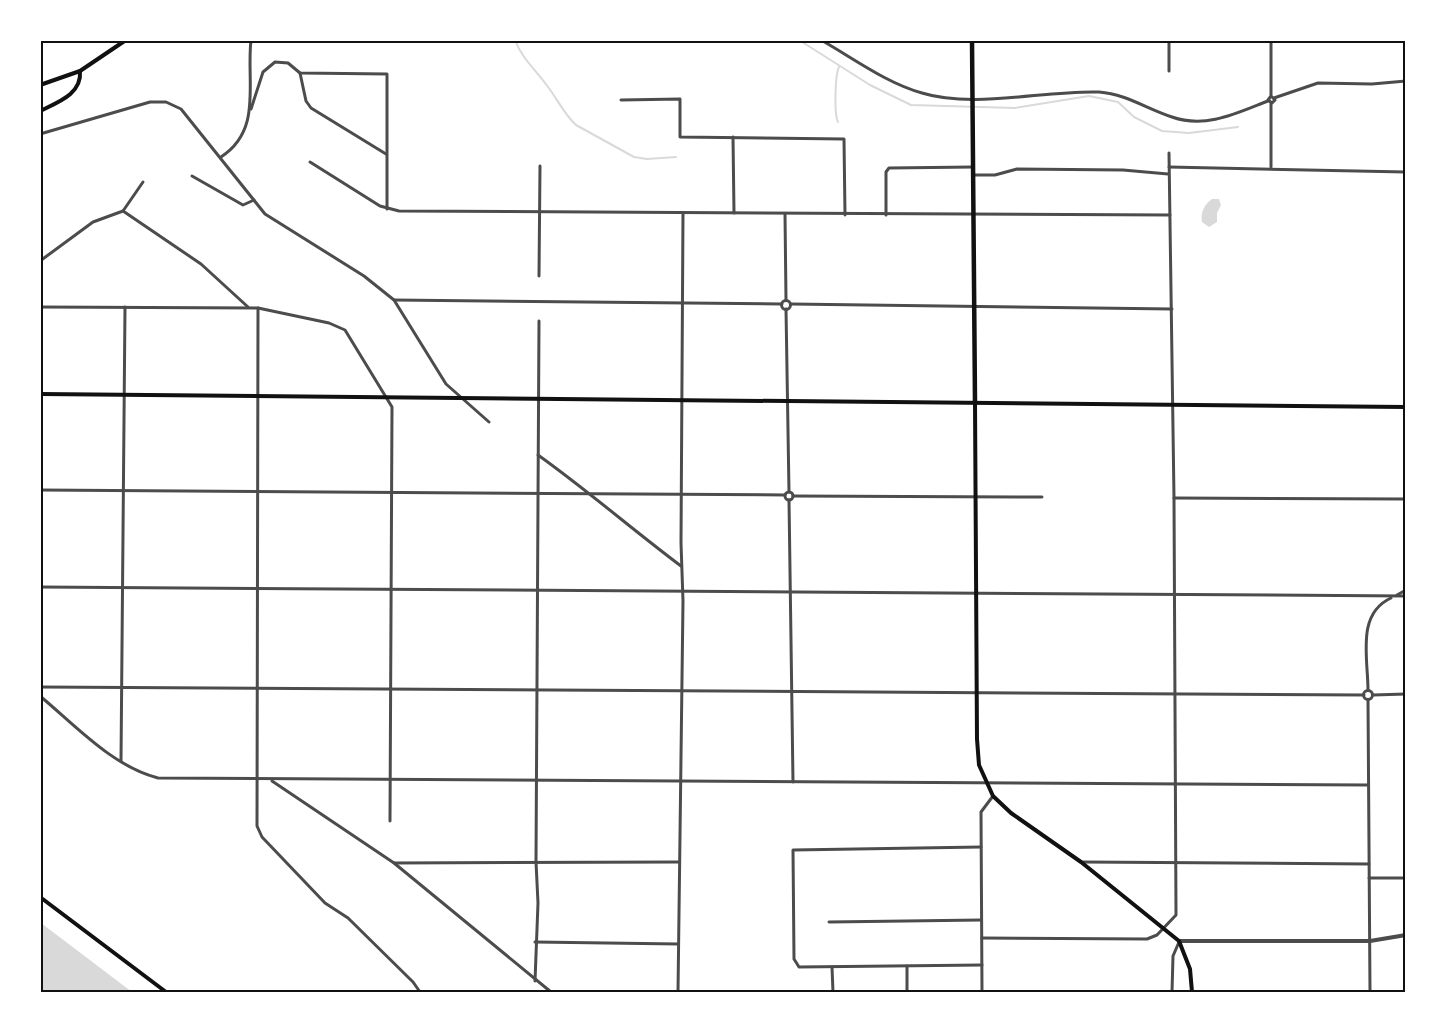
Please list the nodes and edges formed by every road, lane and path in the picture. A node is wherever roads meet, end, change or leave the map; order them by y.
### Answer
1 (126, 40) edge
2 (251, 40) edge
3 (821, 40) edge
4 (974, 40) edge
5 (1169, 40) edge
6 (1271, 40) edge
7 (80, 70) junction
8 (1169, 71) dead end
9 (300, 73) junction
10 (1406, 81) edge
11 (40, 85) edge
12 (1273, 97) junction
13 (621, 100) dead end
14 (1270, 102) junction
15 (251, 110) junction
16 (40, 111) edge
17 (40, 134) edge
18 (733, 137) junction
19 (1169, 153) dead end
20 (386, 154) junction
21 (220, 157) junction
22 (310, 162) dead end
23 (540, 166) dead end
24 (973, 167) junction
25 (1169, 167) junction
26 (1271, 167) junction
27 (1406, 172) edge
28 (1169, 174) junction
29 (974, 175) junction
30 (192, 176) dead end
31 (142, 182) dead end
32 (254, 200) junction
33 (387, 209) junction
34 (123, 211) junction
35 (540, 213) junction
36 (683, 213) junction
37 (734, 213) junction
38 (785, 214) junction
39 (845, 215) junction
40 (1170, 215) junction
41 (886, 216) junction
42 (974, 216) junction
43 (40, 261) edge
44 (539, 276) dead end
45 (394, 300) junction
46 (786, 300) junction
47 (682, 303) junction
48 (782, 304) junction
49 (790, 304) junction
50 (40, 307) edge
51 (125, 307) junction
52 (975, 307) junction
53 (248, 308) junction
54 (258, 308) junction
55 (786, 309) junction
56 (1172, 309) junction
57 (539, 321) dead end
58 (40, 394) edge
59 (124, 395) junction
60 (258, 396) junction
61 (386, 397) junction
62 (457, 397) junction
63 (539, 398) junction
64 (682, 399) junction
65 (787, 401) junction
66 (975, 402) junction
67 (1173, 406) junction
68 (1406, 407) edge
69 (489, 422) dead end
70 (538, 455) junction
71 (40, 490) edge
72 (123, 490) junction
73 (257, 492) junction
74 (789, 492) junction
75 (391, 493) junction
76 (538, 494) junction
77 (591, 494) junction
78 (681, 494) junction
79 (785, 495) junction
80 (793, 496) junction
81 (976, 496) junction
82 (1042, 496) dead end
83 (1174, 498) junction
84 (1406, 499) edge
85 (789, 500) junction
86 (681, 566) junction
87 (40, 587) edge
88 (123, 588) junction
89 (257, 589) junction
90 (390, 590) junction
91 (1406, 590) edge
92 (537, 592) junction
93 (682, 593) junction
94 (789, 593) junction
95 (977, 595) junction
96 (1174, 596) junction
97 (1406, 596) edge
98 (1394, 597) junction
99 (122, 686) junction
100 (40, 687) edge
101 (256, 687) junction
102 (390, 688) junction
103 (536, 690) junction
104 (682, 690) junction
105 (1368, 690) junction
106 (791, 691) junction
107 (976, 693) junction
108 (1175, 693) junction
109 (1373, 694) junction
110 (1406, 694) edge
111 (1364, 695) junction
112 (40, 696) edge
113 (1368, 700) junction
114 (121, 761) junction
115 (256, 780) junction
116 (271, 780) junction
117 (389, 780) junction
118 (536, 781) junction
119 (681, 782) junction
120 (793, 782) junction
121 (986, 784) junction
122 (1175, 784) junction
123 (1368, 785) junction
124 (993, 796) junction
125 (390, 821) dead end
126 (981, 847) junction
127 (536, 862) junction
128 (679, 862) junction
129 (1081, 862) junction
130 (394, 863) junction
131 (1176, 863) junction
132 (1369, 864) junction
133 (1369, 878) junction
134 (1406, 878) edge
135 (40, 897) edge
136 (981, 920) junction
137 (829, 922) dead end
138 (1165, 928) junction
139 (1406, 935) edge
140 (982, 938) junction
141 (1179, 941) junction
142 (1370, 941) junction
143 (535, 942) junction
144 (678, 944) junction
145 (982, 965) junction
146 (907, 966) junction
147 (832, 967) junction
148 (535, 981) junction
149 (166, 993) edge
150 (420, 993) edge
151 (551, 993) edge
152 (678, 993) edge
153 (833, 993) edge
154 (907, 993) edge
155 (982, 993) edge
156 (1172, 993) edge
157 (1192, 993) edge
158 (1370, 993) edge

1 - 7 main road
2 - 15 street
3 - 14 street
4 - 24 main road
5 - 8 street
6 - 12 street
7 - 11 main road
7 - 16 main road
9 - 15 street
9 - 20 street
9 - 20 street
10 - 12 street
12 - 14 street
13 - 18 street
14 - 26 street
15 - 21 street
17 - 21 street
18 - 37 street
18 - 39 street
19 - 25 street
20 - 33 street
21 - 32 street
22 - 33 street
23 - 35 street
24 - 29 main road
24 - 41 street
25 - 26 street
25 - 28 street
26 - 27 street
28 - 29 street
28 - 40 street
29 - 42 main road
30 - 32 street
31 - 34 street
32 - 45 street
33 - 35 street
34 - 43 street
34 - 53 street
35 - 36 street
35 - 44 street
36 - 37 street
36 - 47 street
37 - 38 street
38 - 39 street
38 - 46 street
39 - 41 street
40 - 42 street
40 - 56 street
41 - 42 street
42 - 52 main road
45 - 47 street
45 - 62 street
46 - 48 street
46 - 49 street
47 - 48 street
47 - 64 street
48 - 55 street
49 - 52 street
49 - 55 street
50 - 51 street
51 - 53 street
51 - 59 street
52 - 56 street
52 - 66 main road
53 - 54 street
54 - 60 street
54 - 61 street
55 - 65 street
56 - 67 street
57 - 63 street
58 - 59 main road
59 - 60 main road
59 - 72 street
60 - 61 main road
60 - 73 street
61 - 62 main road
61 - 75 street
62 - 63 main road
62 - 69 street
63 - 64 main road
63 - 70 street
64 - 65 main road
64 - 78 street
65 - 66 main road
65 - 74 street
66 - 67 main road
66 - 81 main road
67 - 68 main road
67 - 83 street
70 - 76 street
70 - 77 street
71 - 72 street
72 - 73 street
72 - 88 street
73 - 75 street
73 - 89 street
74 - 79 street
74 - 80 street
75 - 76 street
75 - 90 street
76 - 77 street
76 - 92 street
77 - 78 street
77 - 86 street
78 - 79 street
78 - 86 street
79 - 85 street
80 - 81 street
80 - 85 street
81 - 82 street
81 - 95 main road
83 - 84 street
83 - 96 street
85 - 94 street
86 - 93 street
87 - 88 street
88 - 89 street
88 - 99 street
89 - 90 street
89 - 101 street
90 - 92 street
90 - 102 street
91 - 98 street
92 - 93 street
92 - 103 street
93 - 94 street
93 - 104 street
94 - 95 street
94 - 106 street
95 - 96 street
95 - 107 main road
96 - 98 street
96 - 108 street
97 - 98 street
98 - 105 street
99 - 100 street
99 - 101 street
99 - 114 street
101 - 102 street
101 - 115 street
102 - 103 street
102 - 117 street
103 - 104 street
103 - 118 street
104 - 106 street
104 - 119 street
105 - 109 street
105 - 111 street
106 - 107 street
106 - 120 street
107 - 108 street
107 - 121 main road
108 - 111 street
108 - 122 street
109 - 110 street
109 - 113 street
111 - 113 street
112 - 114 street
113 - 123 street
114 - 115 street
115 - 116 street
115 - 150 street
116 - 117 street
116 - 130 street
117 - 118 street
117 - 125 street
118 - 119 street
118 - 127 street
119 - 120 street
119 - 128 street
120 - 121 street
121 - 122 street
121 - 124 main road
122 - 123 street
122 - 131 street
123 - 132 street
124 - 126 street
124 - 129 main road
126 - 136 street
126 - 147 street
127 - 128 street
127 - 130 street
127 - 143 street
128 - 144 street
129 - 131 street
129 - 138 main road
130 - 148 street
131 - 132 street
131 - 138 street
132 - 133 street
133 - 134 street
133 - 142 street
135 - 149 main road
136 - 137 street
136 - 140 street
138 - 140 street
138 - 141 main road
139 - 142 street
140 - 145 street
141 - 142 street
141 - 156 street
141 - 157 main road
142 - 158 street
143 - 144 street
143 - 148 street
144 - 152 street
145 - 146 street
145 - 155 street
146 - 147 street
146 - 154 street
147 - 153 street
148 - 151 street

